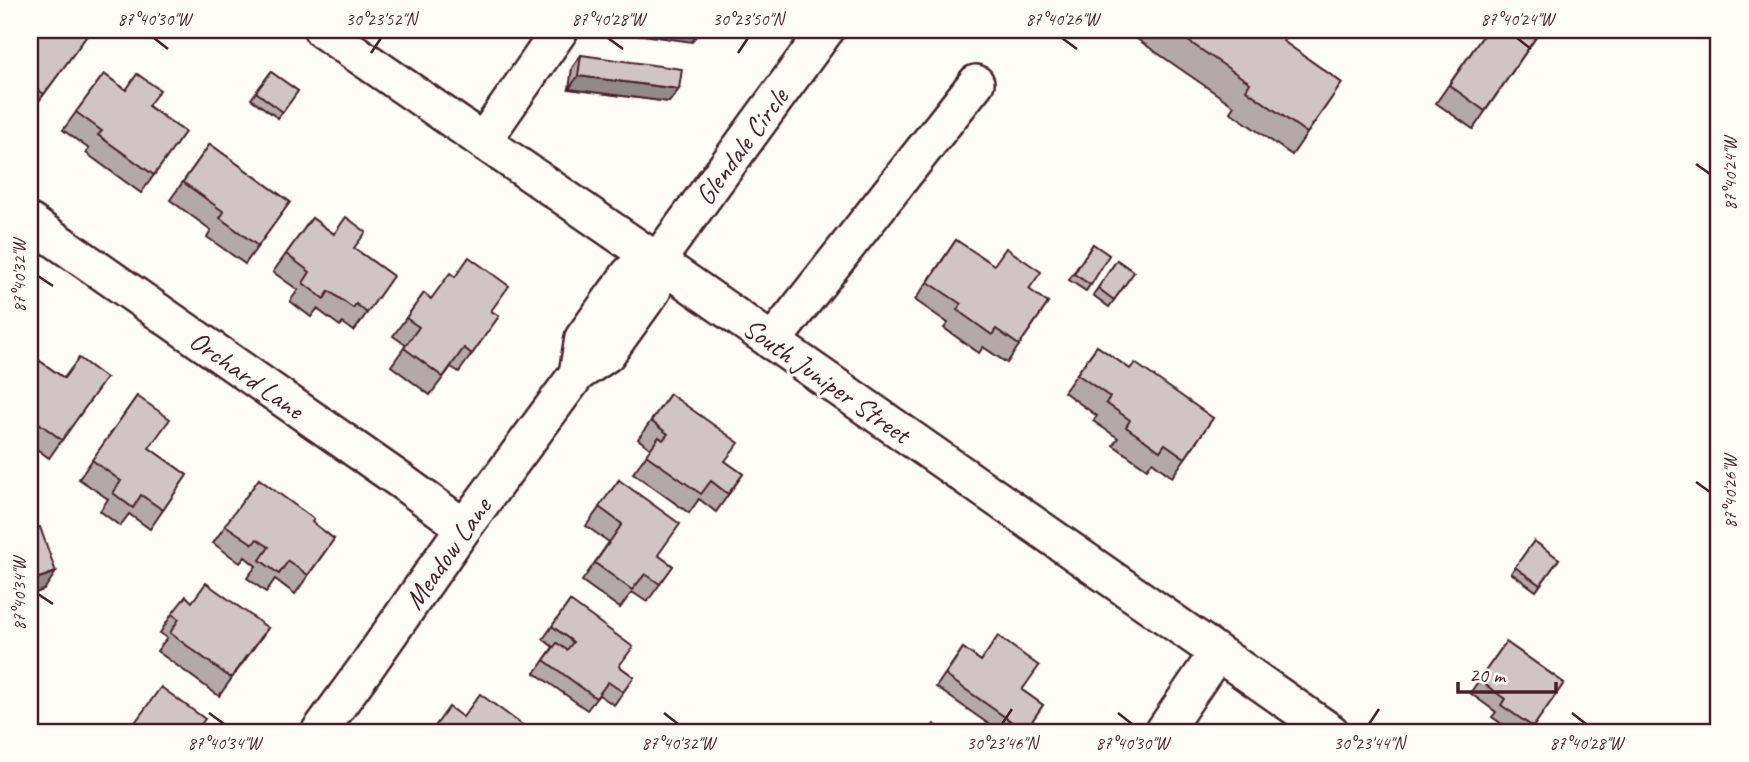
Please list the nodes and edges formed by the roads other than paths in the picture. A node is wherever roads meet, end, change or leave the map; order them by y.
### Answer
1 (323, 30) edge
2 (560, 30) edge
3 (826, 30) edge
4 (976, 83) dead end
5 (483, 141) junction
6 (30, 222) edge
7 (657, 261) junction
8 (772, 342) junction
9 (464, 527) junction
10 (1217, 653) junction
11 (319, 732) edge
12 (1163, 732) edge
13 (1331, 732) edge

1 - 5 street, South Juniper Street
2 - 5 street
3 - 7 street, Glendale Circle
4 - 8 street
5 - 7 street, South Juniper Street
6 - 9 street, Orchard Lane
7 - 8 street, South Juniper Street
7 - 9 street, Meadow Lane
8 - 10 street, South Juniper Street
9 - 11 street, Meadow Lane
10 - 12 street
10 - 13 street, South Juniper Street

